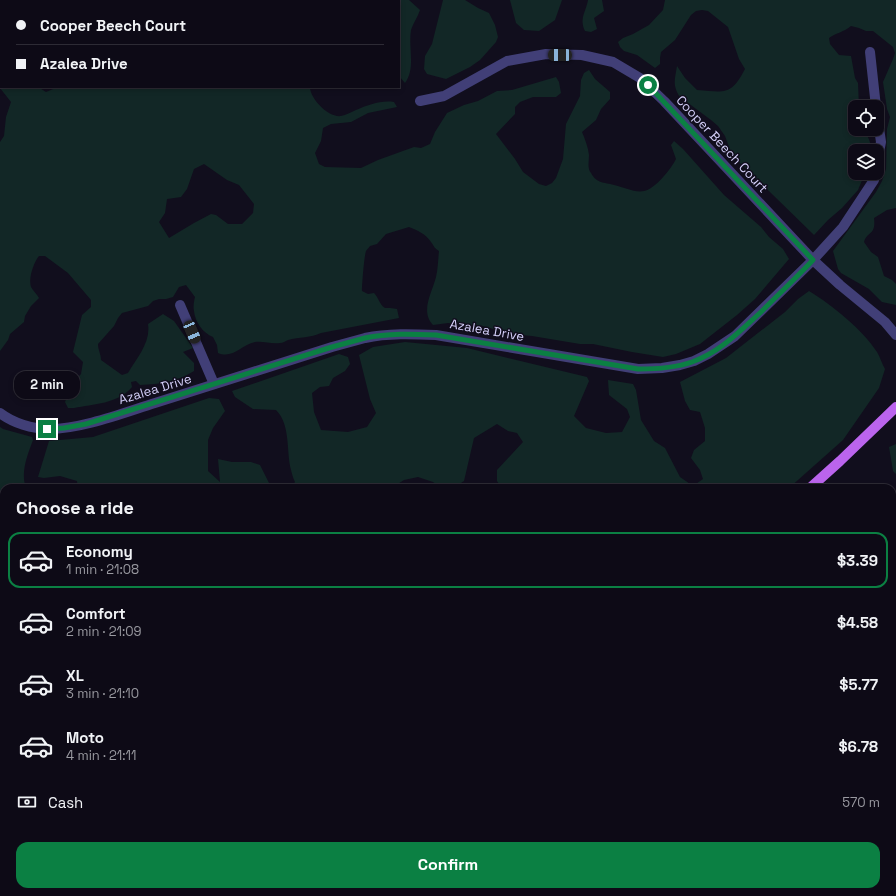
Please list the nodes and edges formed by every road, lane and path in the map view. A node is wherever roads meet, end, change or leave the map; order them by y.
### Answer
1 (870, 52) dead end
2 (875, 100) edge
3 (420, 101) dead end
4 (874, 180) edge
5 (813, 260) junction
6 (180, 305) dead end
7 (885, 322) junction
8 (896, 327) edge
9 (896, 335) edge
10 (214, 384) junction
11 (895, 406) edge
12 (0, 413) edge
13 (815, 484) edge

1 - 2 street
3 - 5 street, Cooper Beech Court
4 - 5 street, Azalea Drive
5 - 7 street, Cooper Beech Court
5 - 10 street, Azalea Drive
6 - 10 street
7 - 8 street
7 - 9 street
10 - 12 street, Azalea Drive
11 - 13 main road

